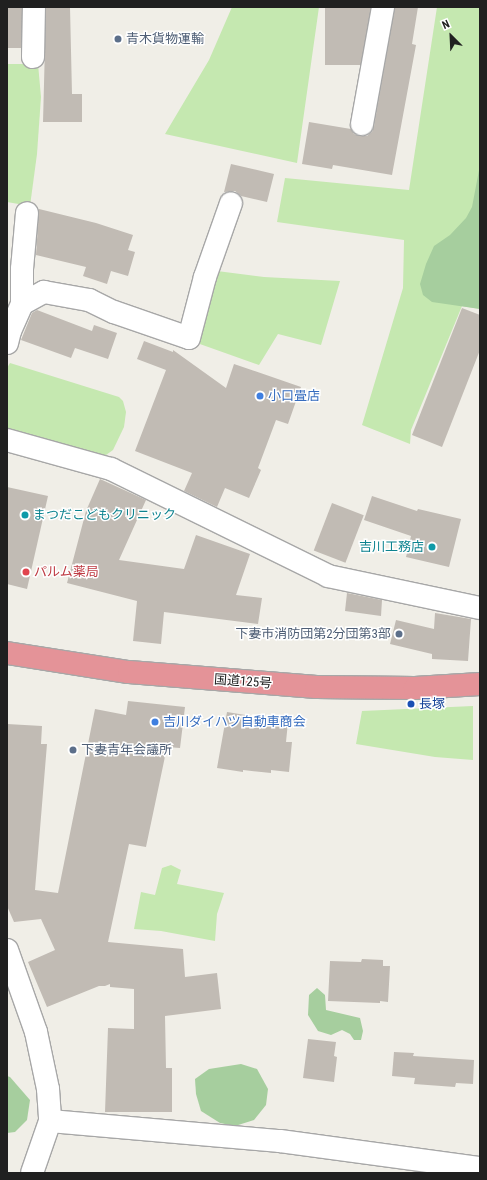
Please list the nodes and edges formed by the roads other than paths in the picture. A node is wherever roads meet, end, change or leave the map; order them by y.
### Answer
1 (34, 7) edge
2 (383, 7) edge
3 (33, 57) dead end
4 (362, 124) dead end
5 (231, 203) dead end
6 (27, 213) dead end
7 (22, 304) junction
8 (7, 342) edge
9 (7, 440) edge
10 (480, 608) edge
11 (7, 652) edge
12 (480, 684) edge
13 (7, 950) edge
14 (50, 1121) junction
15 (480, 1168) edge
16 (32, 1173) edge

1 - 3 street
2 - 4 street
5 - 7 street
6 - 7 street
7 - 8 street
9 - 10 street
11 - 12 highway, 国道125号
13 - 14 street
14 - 15 street
14 - 16 street

